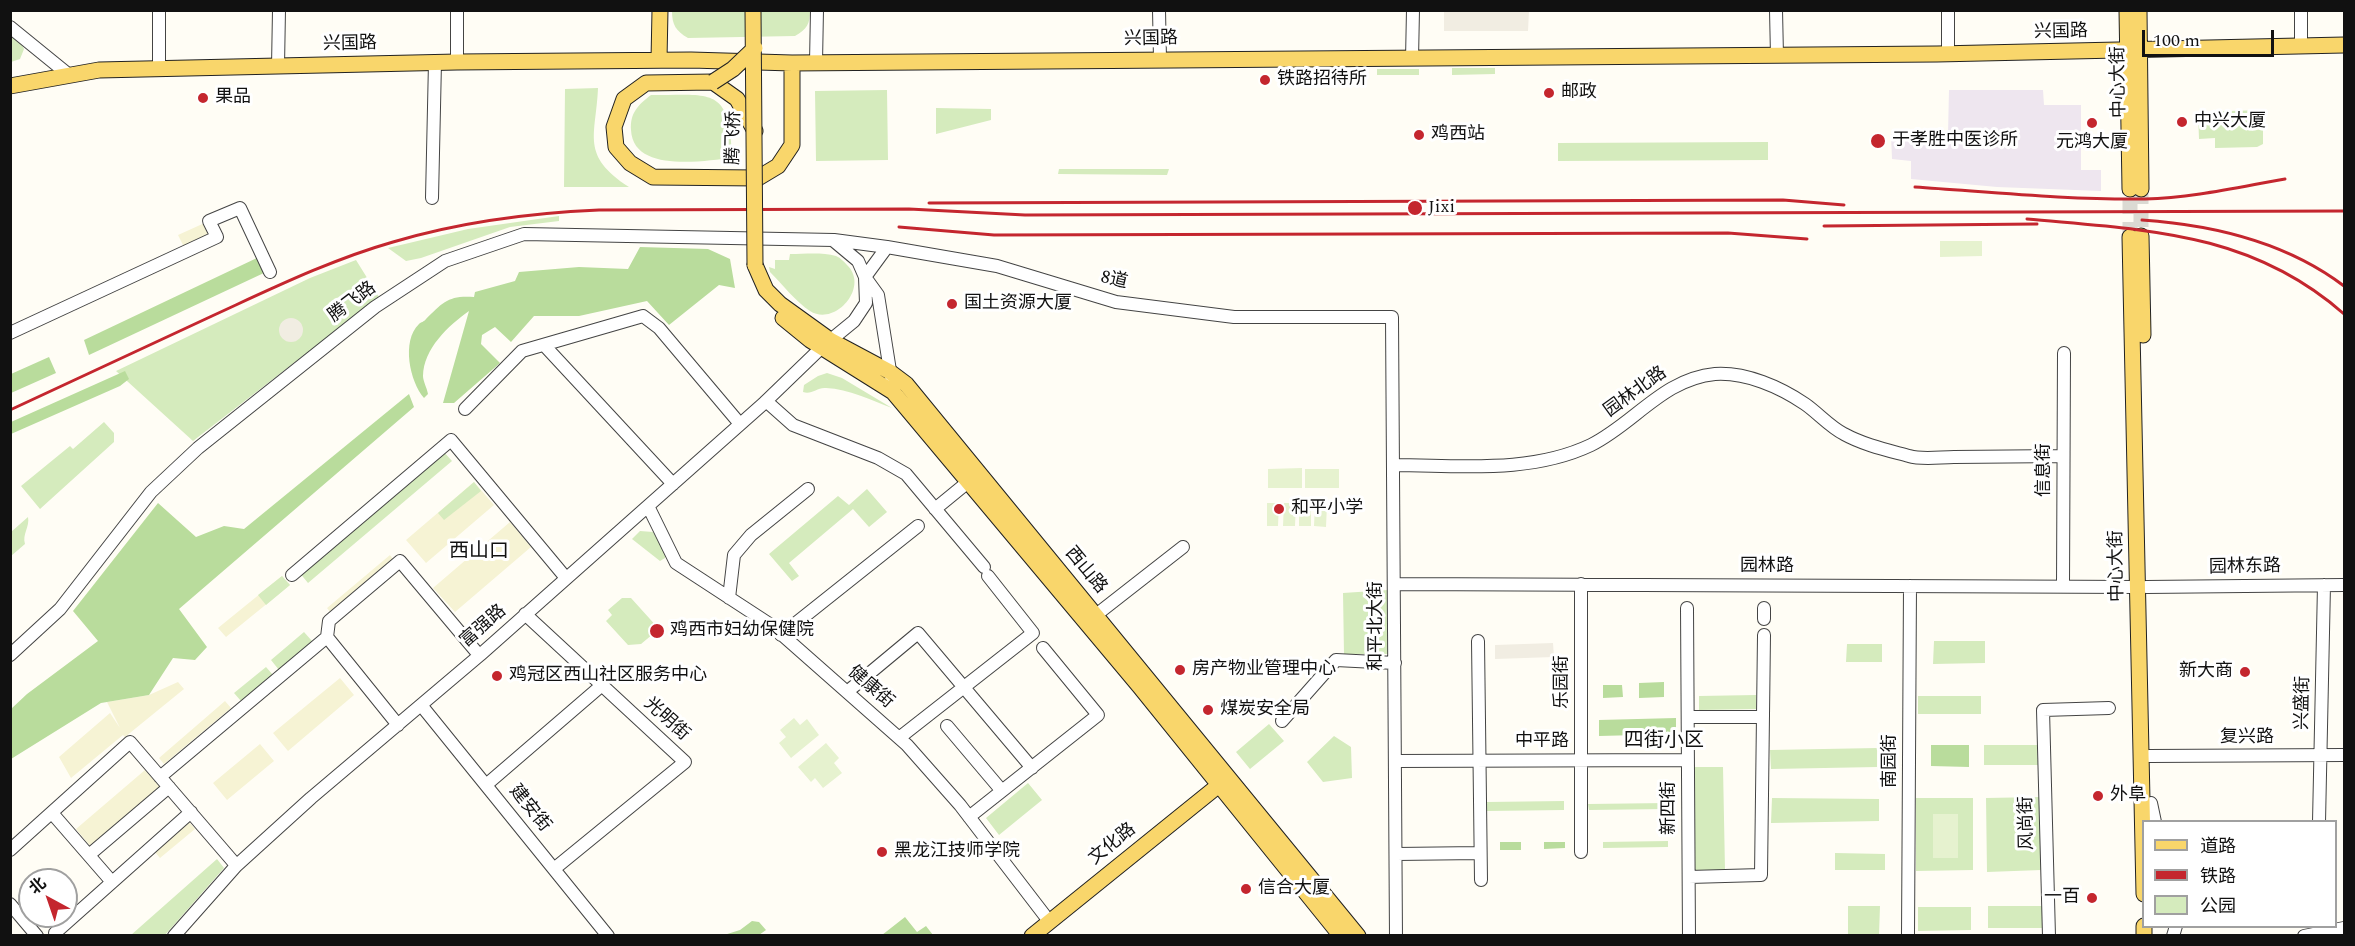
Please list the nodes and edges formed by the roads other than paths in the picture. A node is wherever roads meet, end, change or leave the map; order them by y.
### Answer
1 (159, 10) edge
2 (279, 10) edge
3 (457, 10) edge
4 (660, 10) edge
5 (745, 10) edge
6 (753, 10) edge
7 (817, 10) edge
8 (1159, 10) edge
9 (1413, 10) edge
10 (1421, 10) edge
11 (1776, 10) edge
12 (1948, 10) edge
13 (2127, 10) edge
14 (2139, 10) edge
15 (2301, 10) edge
16 (10, 27) edge
17 (2301, 45) junction
18 (2344, 45) edge
19 (2133, 51) junction
20 (750, 53) junction
21 (1948, 54) junction
22 (1778, 56) junction
23 (1416, 58) junction
24 (1160, 59) junction
25 (659, 60) junction
26 (435, 62) junction
27 (457, 62) junction
28 (816, 62) junction
29 (792, 63) junction
30 (278, 66) junction
31 (159, 69) junction
32 (69, 75) junction
33 (713, 82) junction
34 (10, 86) edge
35 (747, 116) junction
36 (755, 131) junction
37 (2136, 189) tunnel mouth
38 (432, 198) dead end
39 (2136, 236) tunnel mouth
40 (834, 240) junction
41 (887, 247) junction
42 (750, 265) junction
43 (270, 272) dead end
44 (865, 277) junction
45 (1392, 317) joint
46 (10, 333) edge
47 (826, 344) junction
48 (544, 345) junction
49 (2064, 353) dead end
50 (890, 372) junction
51 (893, 392) junction
52 (766, 401) junction
53 (465, 409) dead end
54 (740, 424) junction
55 (2063, 456) junction
56 (1394, 465) junction
57 (968, 482) junction
58 (673, 484) junction
59 (808, 489) dead end
60 (648, 506) junction
61 (935, 509) junction
62 (918, 526) dead end
63 (1183, 548) dead end
64 (292, 575) dead end
65 (566, 578) junction
66 (1395, 584) junction
67 (1581, 584) junction
68 (2324, 585) junction
69 (2344, 585) edge
70 (1910, 586) junction
71 (2063, 586) junction
72 (2142, 587) junction
73 (729, 597) junction
74 (1687, 608) dead end
75 (525, 614) junction
76 (1096, 615) junction
77 (782, 635) junction
78 (1764, 635) dead end
79 (327, 637) junction
80 (1478, 641) dead end
81 (1043, 648) dead end
82 (480, 655) junction
83 (10, 656) edge
84 (1395, 663) junction
85 (601, 686) junction
86 (964, 687) junction
87 (847, 692) junction
88 (421, 705) junction
89 (2109, 708) dead end
90 (1688, 717) junction
91 (1763, 717) junction
92 (1282, 721) dead end
93 (398, 725) junction
94 (947, 726) dead end
95 (899, 738) junction
96 (2320, 755) junction
97 (2344, 755) edge
98 (2149, 756) junction
99 (1479, 760) junction
100 (1581, 760) junction
101 (1688, 760) junction
102 (1395, 761) junction
103 (1032, 768) junction
104 (164, 782) junction
105 (486, 786) junction
106 (1228, 788) junction
107 (1002, 791) junction
108 (2151, 803) joint
109 (52, 813) junction
110 (191, 813) junction
111 (969, 817) junction
112 (2144, 820) edge
113 (2155, 820) edge
114 (2319, 820) edge
115 (10, 850) edge
116 (1581, 852) dead end
117 (1480, 853) junction
118 (1396, 854) junction
119 (89, 855) junction
120 (236, 865) junction
121 (554, 869) junction
122 (1689, 877) junction
123 (1481, 880) dead end
124 (112, 882) junction
125 (10, 904) edge
126 (2344, 928) edge
127 (1043, 931) edge
128 (2317, 932) edge
129 (55, 933) dead end
130 (37, 936) edge
131 (174, 936) edge
132 (608, 936) edge
133 (1341, 936) edge
134 (1358, 936) edge
135 (1396, 936) edge
136 (1689, 936) edge
137 (1908, 936) edge
138 (2049, 936) edge
139 (2304, 936) edge

1 - 31 street
2 - 30 street
3 - 27 street
4 - 25 main road
5 - 20 main road, 腾飞桥
6 - 20 main road, 腾飞桥, bridge
7 - 28 street
8 - 24 street
9 - 23 street
10 - 23 street
11 - 22 street
12 - 21 street
13 - 19 main road, 中心大街
14 - 19 main road, 中心大街
15 - 17 street
16 - 32 street
17 - 18 main road, 兴国路
17 - 19 main road, 兴国路
19 - 21 main road, 兴国路
19 - 37 main road, 中心大街
20 - 33 main road, bridge
20 - 35 main road, 腾飞桥
20 - 36 main road, 腾飞桥, bridge
21 - 22 main road, 兴国路
22 - 23 main road, 兴国路
23 - 24 main road, 兴国路
24 - 28 main road, 兴国路
25 - 27 main road, 兴国路
25 - 29 main road, 兴国路
26 - 27 main road, 兴国路
26 - 30 main road, 兴国路
26 - 38 street
28 - 29 main road, 兴国路
29 - 33 main road
30 - 31 main road, 兴国路
31 - 32 main road, 兴国路
32 - 34 main road, 兴国路
33 - 35 main road
35 - 36 main road, bridge
35 - 42 main road, 腾飞桥
36 - 42 main road, 腾飞桥, bridge
39 - 72 main road, 中心大街
40 - 41 street, 8道
40 - 44 street
40 - 83 street, 腾飞路
41 - 44 street
41 - 45 street, 8道
42 - 47 main road, 西山路
43 - 46 street
44 - 47 street, 富强路
44 - 50 street
45 - 56 street, 和平北大街
47 - 50 main road, 西山路
47 - 51 main road, 西山路
47 - 52 street, 富强路
48 - 53 street
48 - 54 street
48 - 58 street
49 - 55 street, 信息街
50 - 51 street
50 - 76 main road, 西山路
51 - 57 main road, 西山路
52 - 54 street, 富强路
52 - 61 street
54 - 58 street, 富强路
55 - 56 street, 园林北路
55 - 71 street, 信息街
56 - 66 street, 和平北大街
57 - 61 street
57 - 106 main road, 西山路
58 - 60 street, 富强路
59 - 73 street
60 - 65 street, 富强路
60 - 73 street, 健康街
61 - 86 street
62 - 77 street
63 - 76 street
64 - 65 street
65 - 75 street, 富强路
66 - 67 street, 园林路
66 - 84 street, 和平北大街
67 - 70 street, 园林路
67 - 100 street, 乐园街
68 - 69 street, 园林东路
68 - 72 street, 园林东路
68 - 96 street, 兴盛街
70 - 71 street, 园林路
70 - 137 street, 南园街
71 - 72 street, 园林路
72 - 98 main road, 中心大街
72 - 112 main road, 中心大街
73 - 77 street, 健康街
74 - 90 street, 新四街
75 - 82 street, 富强路
75 - 85 street, 光明街
76 - 106 main road, 西山路
77 - 87 street, 健康街
78 - 91 street
79 - 82 street
79 - 93 street
79 - 104 street
80 - 99 street
81 - 103 street
82 - 88 street, 富强路
84 - 92 street
84 - 102 street, 和平北大街
85 - 105 street
85 - 121 street, 光明街
86 - 87 street
86 - 95 street
86 - 103 street
87 - 95 street, 健康街
88 - 93 street, 富强路
88 - 105 street, 建安街
89 - 138 street, 风尚街
90 - 91 street
90 - 101 street, 新四街
91 - 122 street
93 - 120 street, 富强路
94 - 107 street
95 - 111 street, 健康街
96 - 97 street, 复兴路
96 - 98 street, 复兴路
96 - 114 street, 兴盛街
98 - 108 main road, 中心大街
99 - 100 street, 中平路
99 - 102 street, 中平路
99 - 117 street
100 - 101 street, 中平路
100 - 116 street, 乐园街
101 - 122 street, 新四街
102 - 118 street, 和平北大街
103 - 107 street
104 - 109 street
104 - 110 street
104 - 119 street
105 - 121 street, 建安街
106 - 127 main road, 文化路
106 - 133 main road, 西山路
106 - 134 main road, 西山路
107 - 111 street
108 - 113 street
109 - 115 street
109 - 119 street
110 - 120 street
110 - 124 street
111 - 127 street, 健康街
117 - 118 street
117 - 123 street
118 - 135 street, 和平北大街
119 - 124 street
120 - 131 street, 富强路
121 - 132 street, 建安街
122 - 136 street, 新四街
124 - 129 street
125 - 130 street
126 - 128 street
128 - 139 street

